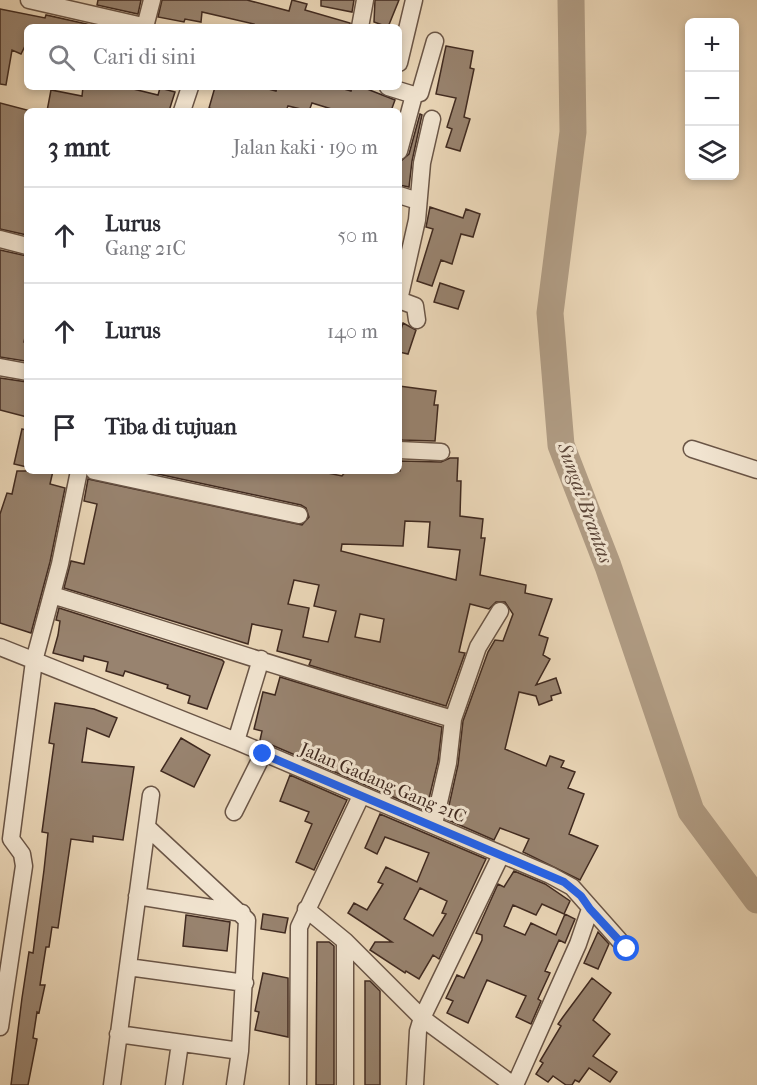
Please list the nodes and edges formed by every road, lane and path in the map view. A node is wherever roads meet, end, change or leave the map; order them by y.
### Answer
1 (29, 0) edge
2 (152, 0) edge
3 (365, 0) edge
4 (414, 0) edge
5 (133, 24) edge
6 (147, 24) edge
7 (361, 24) edge
8 (435, 41) dead end
9 (402, 50) edge
10 (189, 90) edge
11 (398, 90) edge
12 (414, 95) junction
13 (184, 108) edge
14 (432, 119) dead end
15 (402, 140) edge
16 (402, 196) edge
17 (418, 201) junction
18 (0, 239) edge
19 (24, 245) edge
20 (402, 287) edge
21 (402, 301) edge
22 (417, 320) dead end
23 (0, 367) edge
24 (24, 371) edge
25 (692, 449) dead end
26 (402, 450) edge
27 (441, 452) dead end
28 (757, 470) edge
29 (78, 474) edge
30 (107, 474) edge
31 (299, 515) dead end
32 (52, 595) junction
33 (500, 610) dead end
34 (0, 647) edge
35 (261, 659) junction
36 (34, 661) junction
37 (453, 719) junction
38 (236, 741) junction
39 (263, 754) junction
40 (152, 795) dead end
41 (361, 796) junction
42 (234, 812) dead end
43 (434, 824) junction
44 (147, 828) junction
45 (501, 855) junction
46 (137, 896) junction
47 (306, 909) junction
48 (590, 909) junction
49 (242, 913) junction
50 (345, 941) junction
51 (627, 949) dead end
52 (128, 967) junction
53 (245, 983) junction
54 (422, 1018) junction
55 (0, 1027) edge
56 (118, 1034) junction
57 (180, 1043) junction
58 (240, 1051) junction
59 (112, 1085) edge
60 (174, 1085) edge
61 (235, 1085) edge
62 (298, 1085) edge
63 (345, 1085) edge
64 (415, 1085) edge
65 (514, 1085) edge

1 - 5 street
2 - 6 street
3 - 7 street
4 - 9 street
8 - 12 street
10 - 13 street
11 - 12 street
12 - 15 street
14 - 17 street
16 - 17 street
17 - 20 street
18 - 19 street
21 - 22 street
23 - 24 street
25 - 28 street
26 - 27 street
29 - 32 street
30 - 31 street
32 - 35 street
32 - 36 street
33 - 37 street
34 - 36 street, Jalan Gadang Gang 21C
35 - 37 street
35 - 38 street
36 - 38 street, Jalan Gadang Gang 21C
36 - 55 street
37 - 43 street
38 - 39 street, Jalan Gadang Gang 21C
39 - 41 street, Jalan Gadang Gang 21C
39 - 42 street
40 - 44 street
41 - 43 street, Jalan Gadang Gang 21C
41 - 47 street
43 - 45 street, Jalan Gadang Gang 21C
44 - 46 street
44 - 49 street
45 - 48 street, Jalan Gadang Gang 21C
45 - 54 street
46 - 49 street
46 - 52 street
47 - 50 street
47 - 62 street
48 - 51 street, Jalan Gadang Gang 21C
48 - 65 street
49 - 53 street
50 - 54 street
50 - 63 street
52 - 53 street
52 - 56 street
53 - 58 street
54 - 64 street
54 - 65 street
56 - 57 street
56 - 59 street
57 - 58 street
57 - 60 street
58 - 61 street

